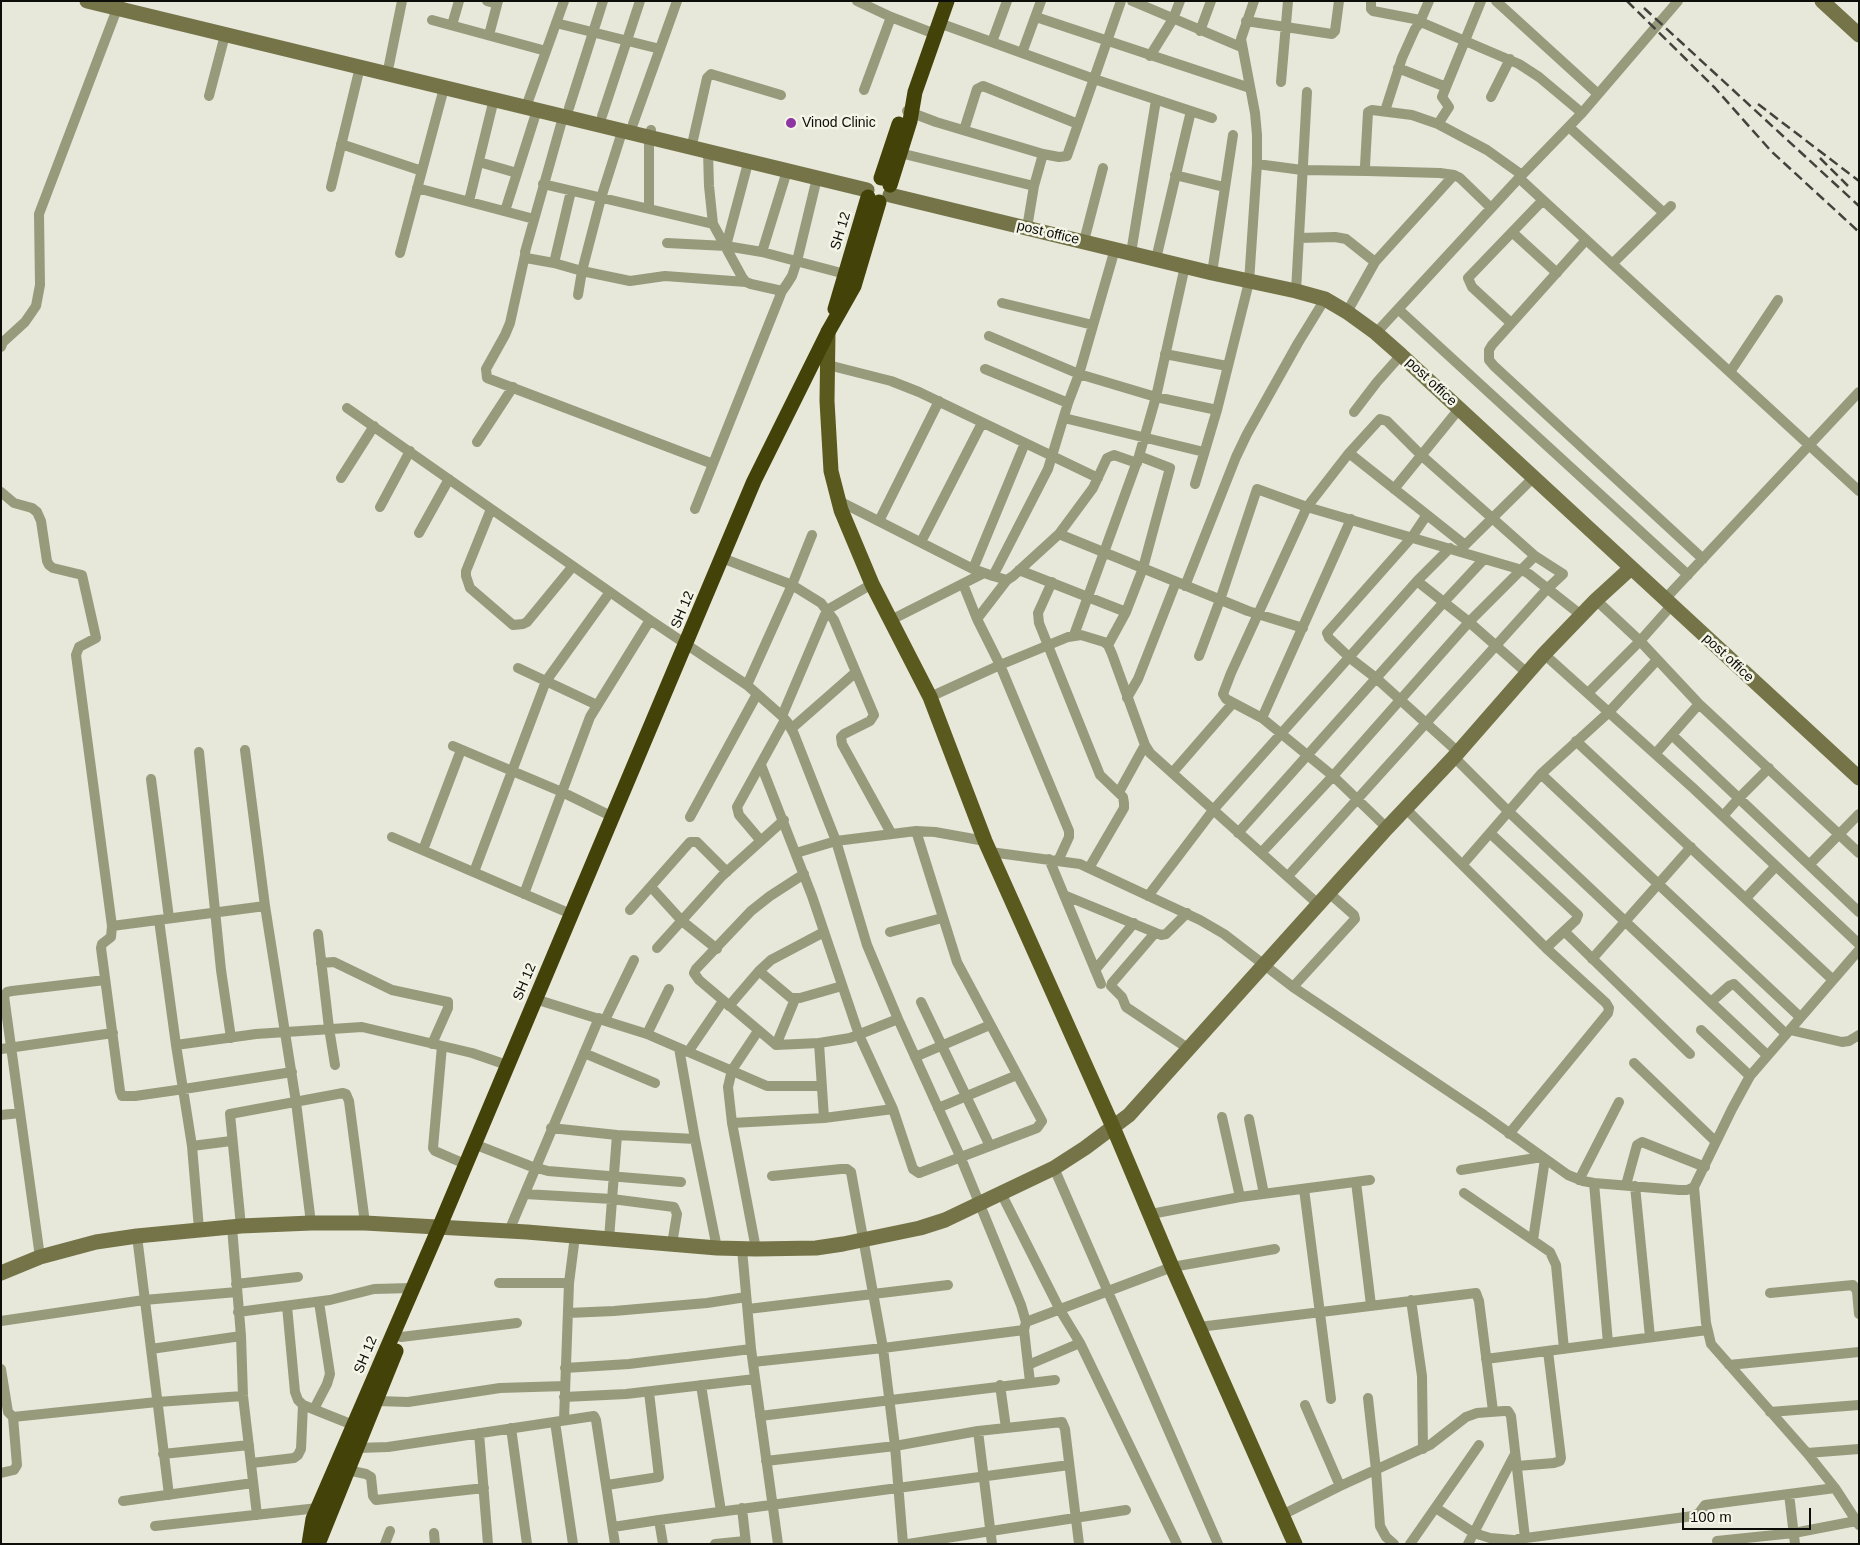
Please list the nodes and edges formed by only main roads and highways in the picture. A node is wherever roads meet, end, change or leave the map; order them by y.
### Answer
1 (947, 1) edge
2 (908, 112) junction
3 (878, 190) junction
4 (828, 332) junction
5 (690, 647) junction
6 (540, 1001) junction
7 (478, 1145) junction
8 (443, 1228) junction
9 (310, 1544) edge
10 (318, 1544) edge
11 (1295, 1544) edge

1 - 2 highway, SH 12
2 - 3 highway, SH 12
2 - 3 highway, SH 12
3 - 4 highway, SH 12
3 - 4 highway, SH 12
4 - 5 highway, SH 12
4 - 11 main road
5 - 6 highway, SH 12
5 - 6 highway, SH 12
6 - 7 highway, SH 12
6 - 7 highway, SH 12
7 - 8 highway, SH 12
7 - 8 highway, SH 12
8 - 9 highway, SH 12
8 - 10 highway, SH 12

